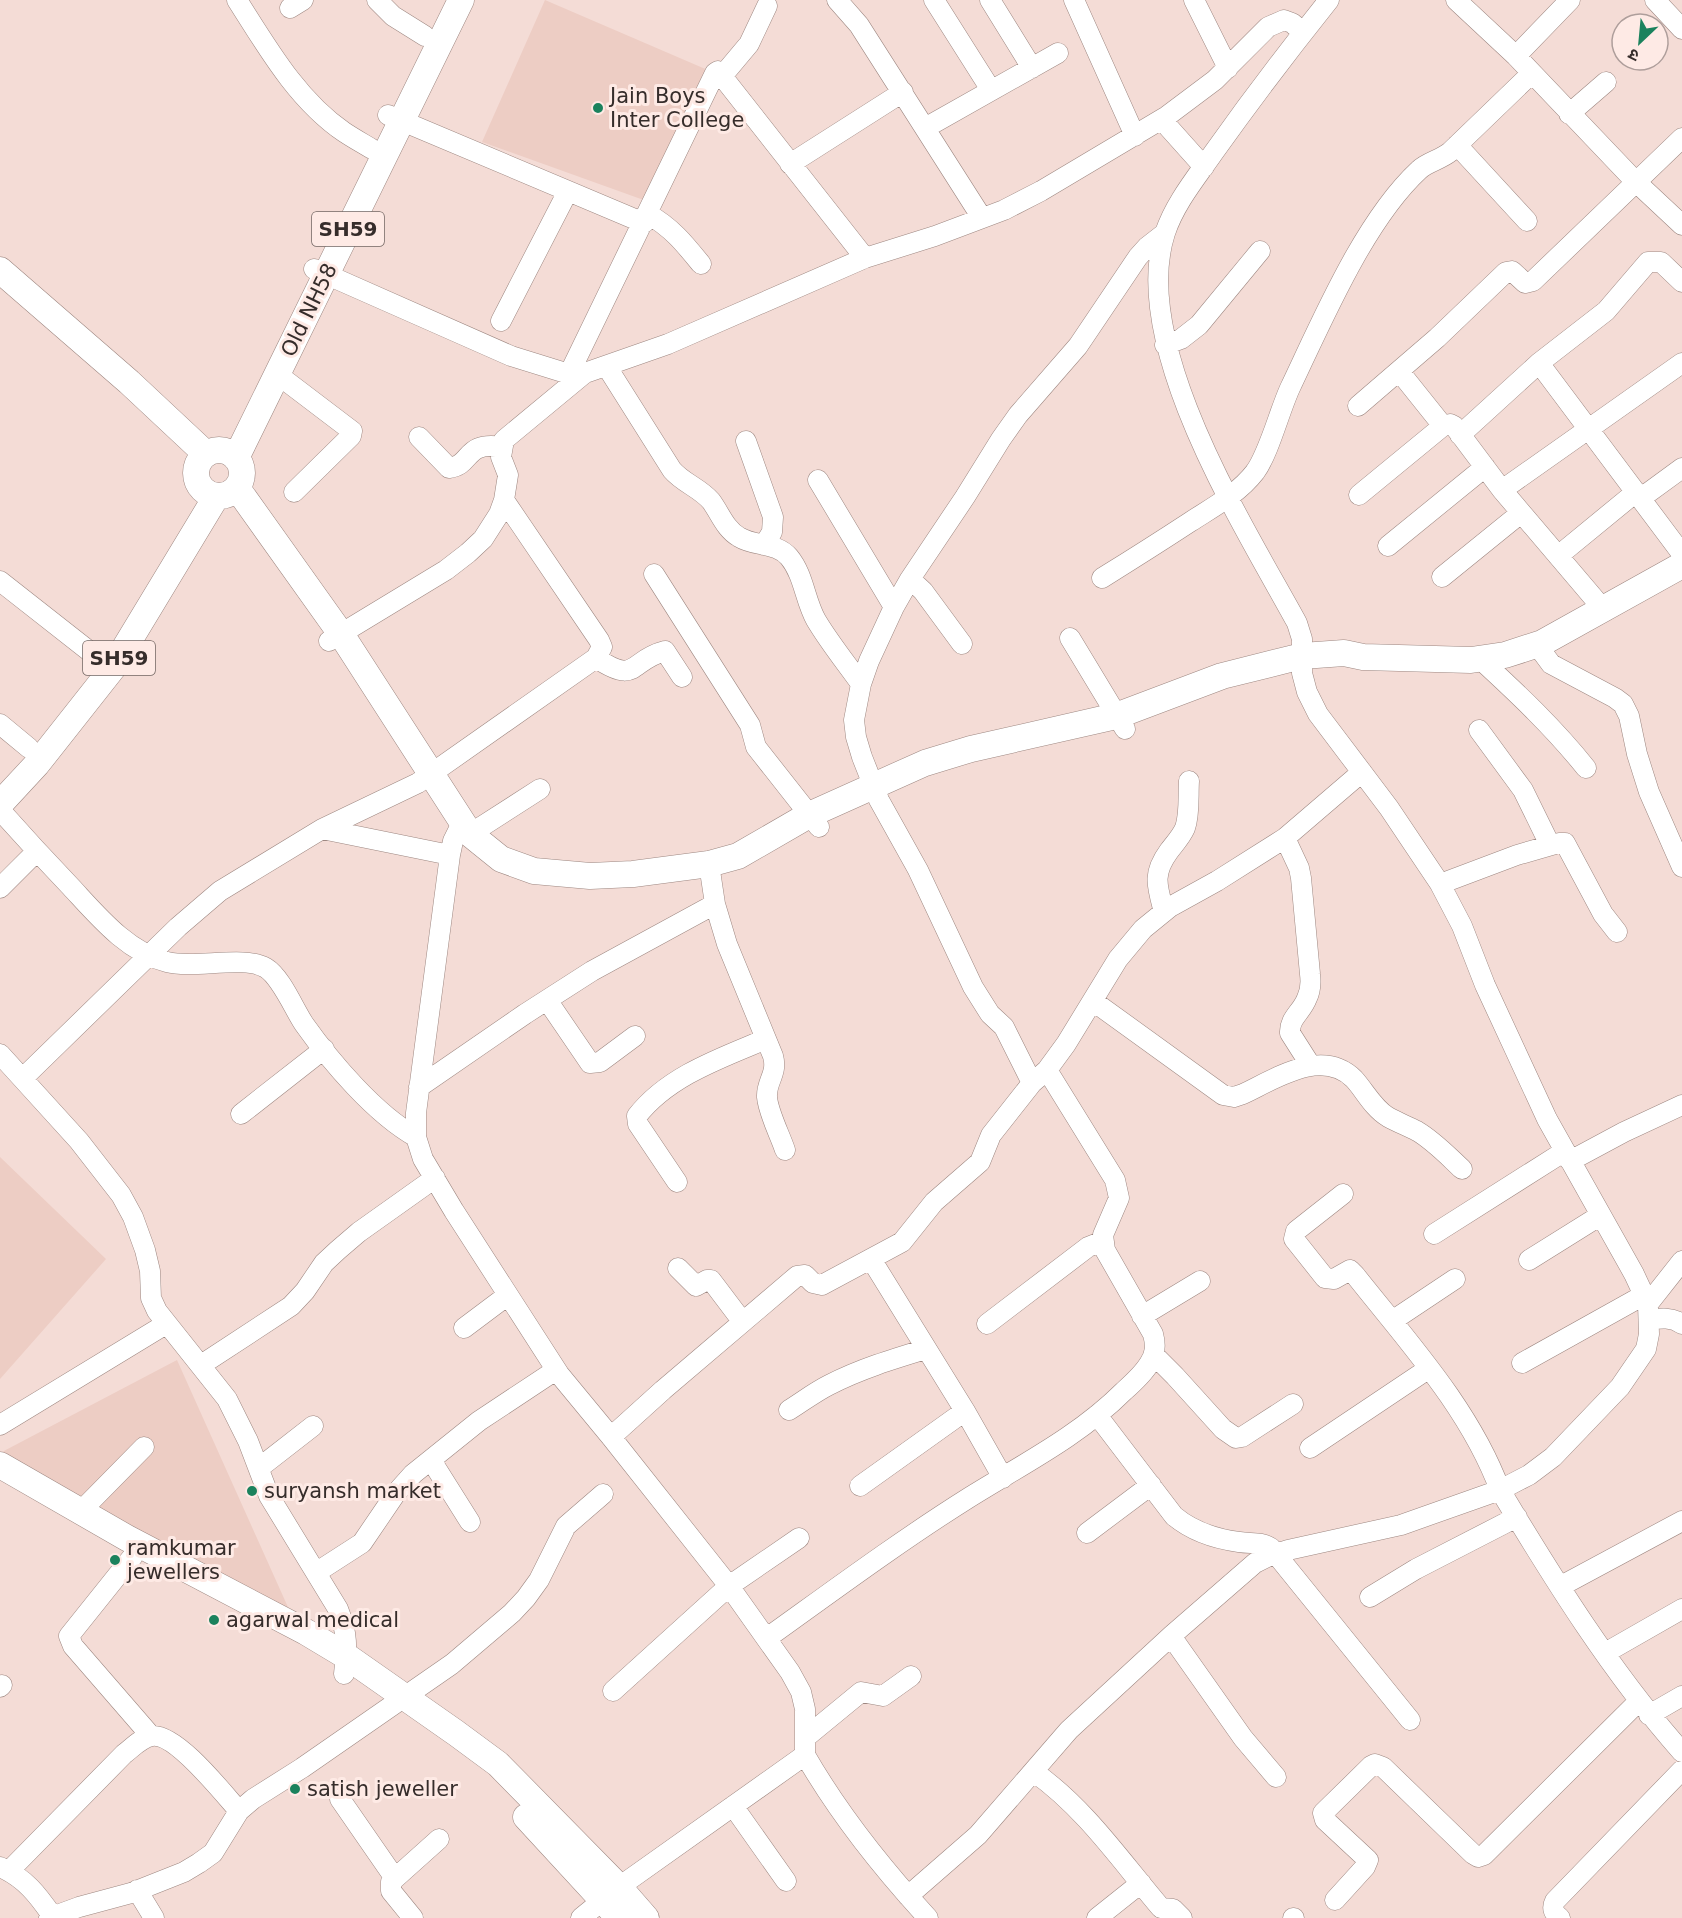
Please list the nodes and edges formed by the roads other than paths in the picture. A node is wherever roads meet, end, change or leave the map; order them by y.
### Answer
1 (237, 0) edge
2 (376, 0) edge
3 (442, 0) edge
4 (461, 0) edge
5 (837, 0) edge
6 (934, 0) edge
7 (990, 0) edge
8 (1074, 0) edge
9 (1194, 0) edge
10 (1329, 0) edge
11 (1456, 0) edge
12 (1570, 0) edge
13 (1655, 0) edge
14 (767, 6) dead end
15 (1681, 27) edge
16 (1304, 32) junction
17 (425, 36) junction
18 (1058, 53) dead end
19 (1516, 56) junction
20 (1032, 68) junction
21 (1228, 68) junction
22 (1532, 73) junction
23 (723, 75) junction
24 (1606, 82) dead end
25 (992, 90) junction
26 (903, 92) junction
27 (1569, 114) junction
28 (395, 118) junction
29 (1162, 120) junction
30 (925, 128) junction
31 (1135, 136) junction
32 (1682, 138) edge
33 (1456, 145) junction
34 (372, 149) junction
35 (790, 164) junction
36 (1203, 167) junction
37 (1635, 181) junction
38 (568, 191) junction
39 (982, 218) junction
40 (646, 219) junction
41 (1527, 221) dead end
42 (1682, 225) edge
43 (1165, 233) junction
44 (1260, 251) dead end
45 (865, 258) junction
46 (701, 264) dead end
47 (0, 270) edge
48 (320, 271) junction
49 (1682, 282) edge
50 (0, 290) edge
51 (501, 321) dead end
52 (1166, 345) junction
53 (1539, 363) junction
54 (1682, 363) edge
55 (607, 367) junction
56 (1399, 371) junction
57 (277, 374) junction
58 (577, 374) junction
59 (1358, 406) dead end
60 (1589, 428) junction
61 (1452, 430) junction
62 (419, 437) dead end
63 (746, 441) dead end
64 (502, 447) junction
65 (1485, 468) junction
66 (1682, 468) edge
67 (217, 475) junction
68 (818, 480) dead end
69 (1502, 490) junction
70 (294, 492) dead end
71 (1359, 495) dead end
72 (1639, 495) junction
73 (1228, 497) junction
74 (504, 500) junction
75 (1521, 513) junction
76 (764, 545) junction
77 (1388, 546) dead end
78 (1682, 554) edge
79 (1558, 556) junction
80 (1682, 565) edge
81 (654, 574) dead end
82 (1442, 577) dead end
83 (1102, 578) dead end
84 (910, 579) junction
85 (0, 581) edge
86 (894, 607) junction
87 (1604, 610) junction
88 (335, 637) junction
89 (1070, 638) dead end
90 (962, 644) dead end
91 (1537, 645) junction
92 (596, 657) junction
93 (1480, 659) junction
94 (105, 664) junction
95 (1302, 664) junction
96 (682, 677) dead end
97 (861, 684) junction
98 (1121, 722) junction
99 (0, 724) edge
100 (1479, 730) dead end
101 (29, 748) junction
102 (1586, 768) dead end
103 (1362, 771) junction
104 (424, 778) junction
105 (0, 781) edge
106 (1189, 781) dead end
107 (540, 789) dead end
108 (876, 792) junction
109 (0, 804) edge
110 (0, 810) edge
111 (814, 821) junction
112 (322, 829) junction
113 (459, 838) junction
114 (1285, 838) junction
115 (1550, 845) junction
116 (37, 851) junction
117 (1682, 867) edge
118 (710, 870) junction
119 (1440, 884) junction
120 (0, 888) edge
121 (715, 904) junction
122 (1164, 912) junction
123 (1617, 932) dead end
124 (149, 956) junction
125 (547, 1000) junction
126 (1093, 1001) junction
127 (635, 1036) dead end
128 (766, 1039) junction
129 (324, 1049) junction
130 (0, 1054) edge
131 (1311, 1066) junction
132 (1040, 1076) junction
133 (23, 1078) junction
134 (419, 1087) junction
135 (1682, 1105) edge
136 (241, 1114) dead end
137 (416, 1137) junction
138 (785, 1150) dead end
139 (1568, 1156) junction
140 (1462, 1169) dead end
141 (435, 1178) junction
142 (677, 1182) dead end
143 (1343, 1194) dead end
144 (1601, 1215) junction
145 (1434, 1234) dead end
146 (1103, 1241) junction
147 (871, 1259) junction
148 (1529, 1260) dead end
149 (1682, 1261) edge
150 (678, 1268) dead end
151 (1455, 1280) dead end
152 (1200, 1281) dead end
153 (508, 1295) junction
154 (1647, 1306) junction
155 (1142, 1316) junction
156 (742, 1321) junction
157 (1392, 1322) junction
158 (166, 1324) junction
159 (987, 1324) dead end
160 (1682, 1324) edge
161 (464, 1328) dead end
162 (926, 1349) junction
163 (1154, 1355) junction
164 (1522, 1364) dead end
165 (201, 1365) junction
166 (1428, 1369) junction
167 (556, 1370) junction
168 (1293, 1404) dead end
169 (789, 1410) dead end
170 (965, 1411) junction
171 (1097, 1415) junction
172 (0, 1425) edge
173 (313, 1426) dead end
174 (611, 1437) junction
175 (144, 1447) dead end
176 (1310, 1448) dead end
177 (431, 1460) junction
178 (0, 1465) edge
179 (259, 1468) junction
180 (1003, 1478) junction
181 (0, 1481) edge
182 (1150, 1485) junction
183 (860, 1486) dead end
184 (1500, 1490) junction
185 (603, 1494) dead end
186 (81, 1512) junction
187 (1517, 1517) junction
188 (1682, 1521) edge
189 (470, 1522) dead end
190 (1087, 1533) dead end
191 (799, 1538) dead end
192 (1277, 1554) junction
193 (133, 1556) junction
194 (317, 1572) junction
195 (729, 1586) junction
196 (1561, 1586) junction
197 (1370, 1597) dead end
198 (1682, 1609) edge
199 (1171, 1636) junction
200 (767, 1638) junction
201 (1605, 1653) junction
202 (345, 1665) junction
203 (911, 1676) dead end
204 (613, 1691) dead end
205 (1682, 1696) edge
206 (396, 1701) junction
207 (1644, 1708) junction
208 (1410, 1720) dead end
209 (151, 1736) junction
210 (805, 1747) junction
211 (1682, 1752) edge
212 (1682, 1770) edge
213 (1034, 1772) junction
214 (1276, 1777) dead end
215 (340, 1799) dead end
216 (733, 1806) junction
217 (239, 1811) junction
218 (439, 1839) dead end
219 (4, 1869) edge
220 (394, 1877) junction
221 (786, 1881) dead end
222 (1141, 1884) junction
223 (137, 1890) junction
224 (611, 1893) junction
225 (908, 1896) junction
226 (1335, 1900) dead end
227 (51, 1917) edge
228 (154, 1918) edge
229 (413, 1918) edge
230 (581, 1918) edge
231 (619, 1918) edge
232 (646, 1918) edge
233 (928, 1918) edge
234 (1097, 1918) edge
235 (1182, 1918) edge
236 (1560, 1918) edge

1 - 34 street
2 - 17 street
3 - 17 main road, Old NH58 / SH59
4 - 28 main road, Old NH58 / SH59
5 - 26 street
6 - 25 street
7 - 20 street
8 - 31 street
9 - 21 street
10 - 16 street
11 - 19 street
12 - 19 street
13 - 15 street
14 - 23 street
16 - 21 street
16 - 36 street
17 - 28 main road, Old NH58 / SH59
18 - 20 street
19 - 22 street
20 - 25 street
21 - 29 street
22 - 27 street
22 - 33 street
23 - 35 street
23 - 40 street
24 - 27 street
25 - 30 street
26 - 30 street
26 - 35 street
27 - 37 street
28 - 34 main road, Old NH58 / SH59
28 - 38 street
28 - 48 main road, Old NH58 / SH59
29 - 31 street
29 - 36 street
30 - 39 street
31 - 39 street
32 - 37 street
33 - 41 street
33 - 73 street
34 - 48 main road, Old NH58 / SH59
35 - 45 street
36 - 43 street
37 - 42 street
37 - 56 street
38 - 40 street
38 - 51 street
39 - 45 street
40 - 46 street
40 - 58 street
43 - 52 street
43 - 84 street
44 - 52 street
45 - 55 street
47 - 67 main road
48 - 57 main road, Old NH58 / SH59
48 - 58 street
48 - 67 main road, Old NH58 / SH59
49 - 53 street
50 - 67 main road
52 - 73 street
53 - 60 street
53 - 61 street
54 - 60 street
55 - 58 street
55 - 76 street
56 - 59 street
56 - 61 street
57 - 67 main road, Old NH58 / SH59
57 - 70 street
58 - 64 street
60 - 69 street
60 - 72 street
61 - 65 street
61 - 71 street
62 - 64 street
63 - 76 street
64 - 74 street
65 - 69 street
65 - 77 street
66 - 72 street
67 - 88 main road
67 - 94 main road, Old NH58 / SH59
68 - 86 street
69 - 75 street
72 - 78 street
72 - 79 street
73 - 83 street
73 - 95 street
74 - 88 street
74 - 92 street
75 - 79 street
75 - 82 street
76 - 97 street
79 - 87 street
80 - 87 main road
81 - 111 street
84 - 86 street
84 - 90 street
85 - 94 street
86 - 97 street
87 - 91 main road
88 - 104 main road
89 - 98 street
91 - 93 main road
91 - 117 street
92 - 96 street
92 - 104 street
93 - 95 main road
93 - 102 street
94 - 101 main road, Old NH58 / SH59
94 - 109 main road, Old NH58 / SH59
95 - 98 main road
95 - 103 street
97 - 108 street
98 - 108 main road
99 - 101 street
100 - 115 street
101 - 105 main road, Old NH58 / SH59
103 - 114 street
103 - 119 street
104 - 112 street
104 - 113 main road
106 - 122 street
107 - 113 street
108 - 111 main road
108 - 132 street
110 - 116 street
111 - 118 main road
112 - 113 street
112 - 124 street
113 - 118 main road
113 - 134 street
114 - 122 street
114 - 131 street
115 - 119 street
115 - 123 street
116 - 120 street
116 - 124 street
118 - 121 street
119 - 139 street
121 - 125 street
121 - 128 street
122 - 126 street
124 - 129 street
124 - 133 street
125 - 127 street
125 - 134 street
126 - 131 street
126 - 132 street
128 - 138 street
128 - 142 street
129 - 136 street
129 - 137 street
130 - 133 street
131 - 140 street
132 - 146 street
132 - 147 street
133 - 158 street
134 - 137 street
135 - 139 street
137 - 141 street
139 - 144 street
139 - 145 street
141 - 153 street
141 - 165 street
143 - 157 street
144 - 148 street
144 - 154 street
146 - 155 street
146 - 159 street
147 - 156 street
147 - 162 street
149 - 154 street
150 - 156 street
151 - 157 street
152 - 155 street
153 - 161 street
153 - 167 street
154 - 160 street
154 - 164 street
154 - 184 street
155 - 163 street
156 - 174 street
157 - 166 street
158 - 165 street
158 - 172 street
162 - 169 street
162 - 170 street
163 - 168 street
163 - 171 street
165 - 179 street
166 - 176 street
166 - 184 street
167 - 174 street
167 - 177 street
170 - 180 street
170 - 183 street
171 - 180 street
171 - 182 street
173 - 179 street
174 - 195 street
175 - 186 street
177 - 189 street
177 - 194 street
178 - 186 main road
179 - 194 street
180 - 200 street
181 - 193 main road
182 - 190 street
182 - 192 street
184 - 187 street
184 - 192 street
185 - 206 street
186 - 202 main road
187 - 196 street
187 - 197 street
188 - 196 street
191 - 195 street
192 - 199 street
192 - 208 street
193 - 202 main road
193 - 209 street
194 - 202 street
195 - 200 street
195 - 204 street
196 - 201 street
198 - 201 street
199 - 213 street
199 - 214 street
200 - 210 street
201 - 207 street
202 - 206 main road
203 - 210 street
205 - 207 street
206 - 217 street
206 - 224 main road
207 - 211 street
207 - 226 street
209 - 217 street
209 - 219 street
210 - 216 street
210 - 225 street
212 - 236 street
213 - 222 street
213 - 225 street
215 - 220 street
216 - 221 street
216 - 224 street
217 - 223 street
218 - 220 street
219 - 227 street
220 - 229 street
222 - 234 street
222 - 235 street
223 - 227 street
223 - 228 street
224 - 230 street
224 - 231 main road
224 - 232 main road
225 - 233 street

